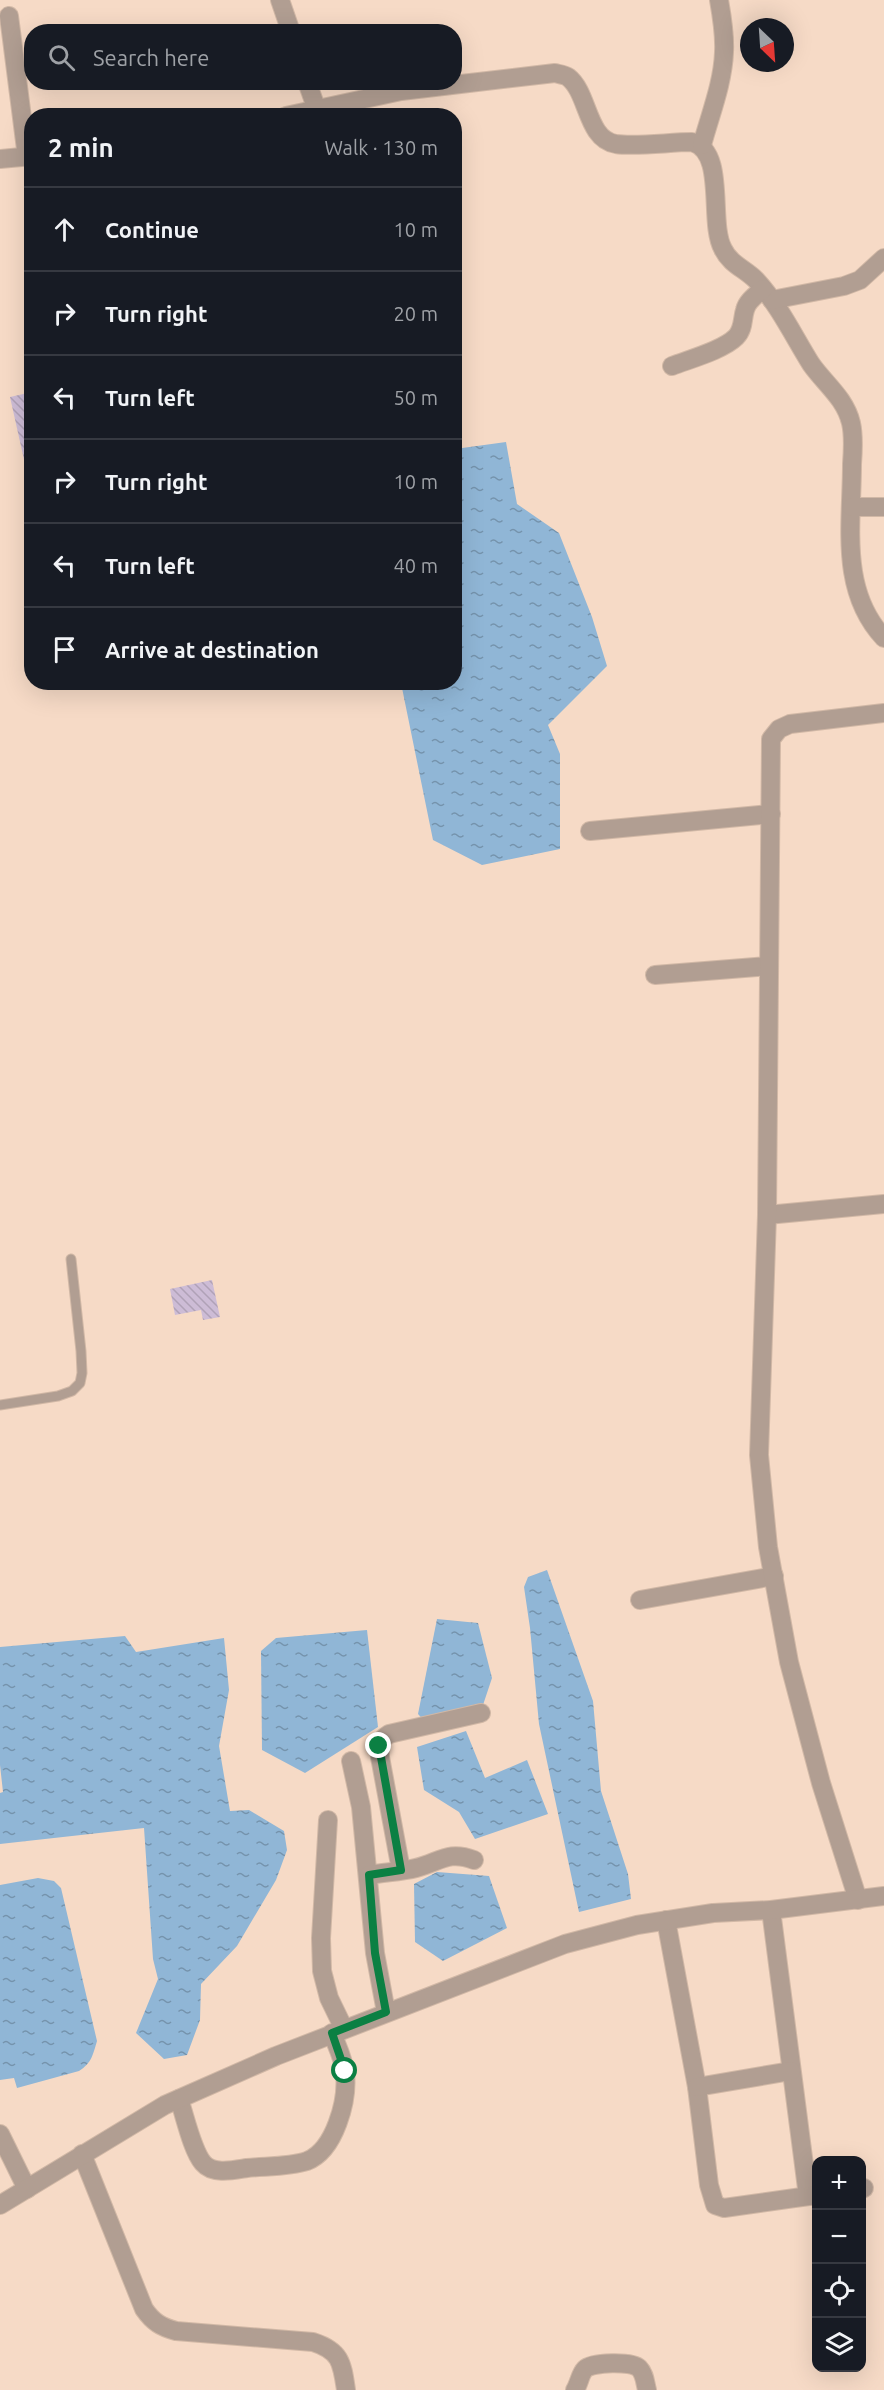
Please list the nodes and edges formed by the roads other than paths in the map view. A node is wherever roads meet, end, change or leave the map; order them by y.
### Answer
1 (280, 0) edge
2 (719, 0) edge
3 (9, 16) dead end
4 (288, 24) edge
5 (462, 84) edge
6 (310, 90) edge
7 (410, 90) edge
8 (315, 108) edge
9 (325, 108) edge
10 (24, 122) edge
11 (702, 144) junction
12 (24, 157) edge
13 (0, 159) edge
14 (884, 258) edge
15 (768, 295) junction
16 (672, 366) dead end
17 (852, 507) junction
18 (884, 507) edge
19 (884, 638) edge
20 (884, 713) edge
21 (771, 814) junction
22 (590, 831) dead end
23 (769, 966) junction
24 (655, 975) dead end
25 (884, 1204) edge
26 (767, 1215) junction
27 (71, 1259) dead end
28 (0, 1406) edge
29 (774, 1576) junction
30 (640, 1600) dead end
31 (481, 1713) dead end
32 (351, 1761) dead end
33 (328, 1820) dead end
34 (474, 1860) dead end
35 (401, 1870) junction
36 (369, 1875) junction
37 (884, 1896) edge
38 (858, 1900) junction
39 (771, 1910) junction
40 (666, 1920) junction
41 (386, 2012) junction
42 (338, 2031) junction
43 (791, 2071) junction
44 (697, 2087) junction
45 (178, 2099) junction
46 (0, 2134) edge
47 (82, 2154) junction
48 (27, 2189) junction
49 (812, 2195) edge
50 (0, 2205) edge
51 (346, 2390) edge
52 (575, 2390) edge
53 (646, 2390) edge

1 - 4 street
2 - 11 street
3 - 10 street
5 - 11 street
6 - 8 street
7 - 9 street
11 - 15 street
12 - 13 street
14 - 15 street
15 - 16 street
15 - 17 street
17 - 18 street
17 - 19 street
20 - 21 street
21 - 22 street
21 - 23 street
23 - 24 street
23 - 26 street
25 - 26 street
26 - 29 street
27 - 28 lane
29 - 30 street
29 - 38 street
31 - 35 street
32 - 36 street
33 - 42 street
34 - 35 street
35 - 36 street
36 - 41 street
37 - 38 street
38 - 39 street
39 - 40 street
39 - 43 street
40 - 41 street
40 - 44 street
41 - 42 street
42 - 45 street
42 - 45 street
43 - 44 street
43 - 49 street
44 - 49 street
45 - 47 street
46 - 48 street
47 - 48 street
47 - 51 street
48 - 50 street
52 - 53 street

